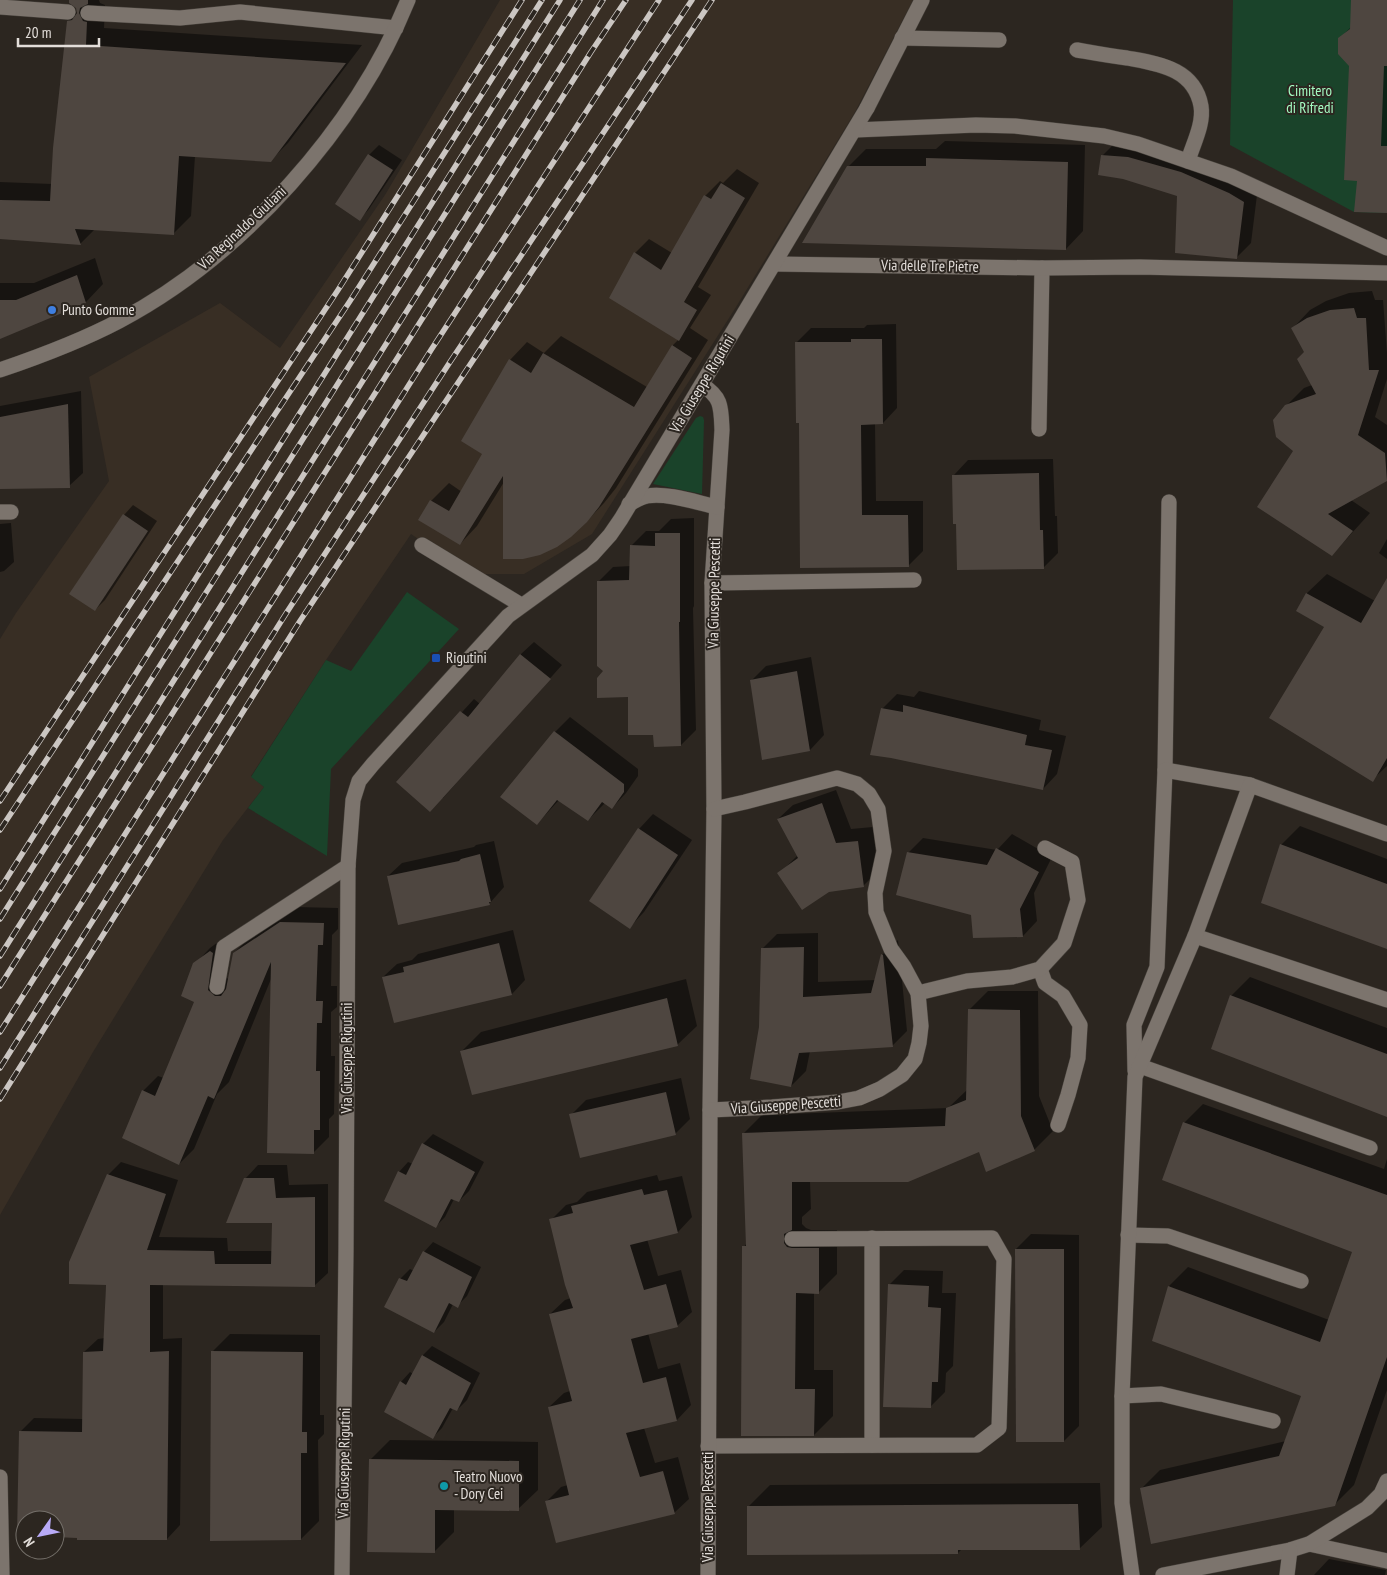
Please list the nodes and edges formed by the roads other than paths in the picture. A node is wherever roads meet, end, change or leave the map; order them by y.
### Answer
1 (408, 0) edge
2 (922, 0) edge
3 (0, 8) edge
4 (68, 12) dead end
5 (88, 13) dead end
6 (396, 28) junction
7 (902, 38) junction
8 (999, 40) dead end
9 (1078, 50) dead end
10 (855, 130) junction
11 (1188, 161) junction
12 (1387, 248) edge
13 (775, 264) junction
14 (1042, 268) junction
15 (1387, 273) edge
16 (0, 370) edge
17 (702, 385) junction
18 (1039, 429) dead end
19 (1169, 502) dead end
20 (629, 504) junction
21 (717, 507) junction
22 (422, 545) dead end
23 (914, 580) dead end
24 (712, 583) junction
25 (521, 605) junction
26 (1165, 770) junction
27 (1250, 785) junction
28 (714, 809) junction
29 (1387, 834) edge
30 (1045, 848) dead end
31 (348, 866) junction
32 (1195, 936) junction
33 (1040, 969) junction
34 (217, 987) dead end
35 (918, 993) junction
36 (1387, 1000) edge
37 (1138, 1072) junction
38 (710, 1110) junction
39 (1058, 1125) dead end
40 (1370, 1148) dead end
41 (1128, 1235) junction
42 (872, 1238) junction
43 (792, 1239) dead end
44 (1301, 1281) dead end
45 (1122, 1396) junction
46 (1273, 1421) dead end
47 (872, 1445) junction
48 (708, 1446) junction
49 (0, 1477) edge
50 (1387, 1481) edge
51 (1309, 1544) junction
52 (1290, 1550) junction
53 (1387, 1561) edge
54 (2, 1575) edge
55 (342, 1575) edge
56 (708, 1575) edge
57 (1132, 1575) edge
58 (1163, 1575) edge
59 (1288, 1575) edge

1 - 6 street, Via Reginaldo Giuliani
2 - 7 street
3 - 4 street
5 - 6 street
6 - 16 street, Via Reginaldo Giuliani
7 - 8 street
7 - 10 street
9 - 11 street
10 - 11 street
10 - 13 street
11 - 12 street
13 - 14 street, Via delle Tre Pietre
13 - 17 street, Via Giuseppe Rigutini
14 - 15 street, Via delle Tre Pietre
14 - 18 street
17 - 20 street, Via Giuseppe Rigutini
17 - 21 street, Via Giuseppe Pescetti
19 - 26 street
20 - 21 street
20 - 25 street, Via Giuseppe Rigutini
21 - 24 street, Via Giuseppe Pescetti
22 - 25 street
23 - 24 street
24 - 28 street, Via Giuseppe Pescetti
25 - 31 street, Via Giuseppe Rigutini
26 - 27 street
26 - 37 street
27 - 29 street
27 - 32 street
28 - 35 street, Via Giuseppe Pescetti
28 - 38 street, Via Giuseppe Pescetti
30 - 33 street
31 - 34 street
31 - 55 street, Via Giuseppe Rigutini
32 - 36 street
32 - 37 street
33 - 35 street
33 - 39 street
35 - 38 street, Via Giuseppe Pescetti
37 - 40 street
37 - 41 street
38 - 48 street, Via Giuseppe Pescetti
41 - 44 street
41 - 45 street
42 - 43 street
42 - 47 street
42 - 47 street
45 - 46 street
45 - 57 street
47 - 48 street
48 - 56 street, Via Giuseppe Pescetti
49 - 54 street
50 - 51 street
51 - 52 street
51 - 53 street
52 - 58 street
52 - 59 street

